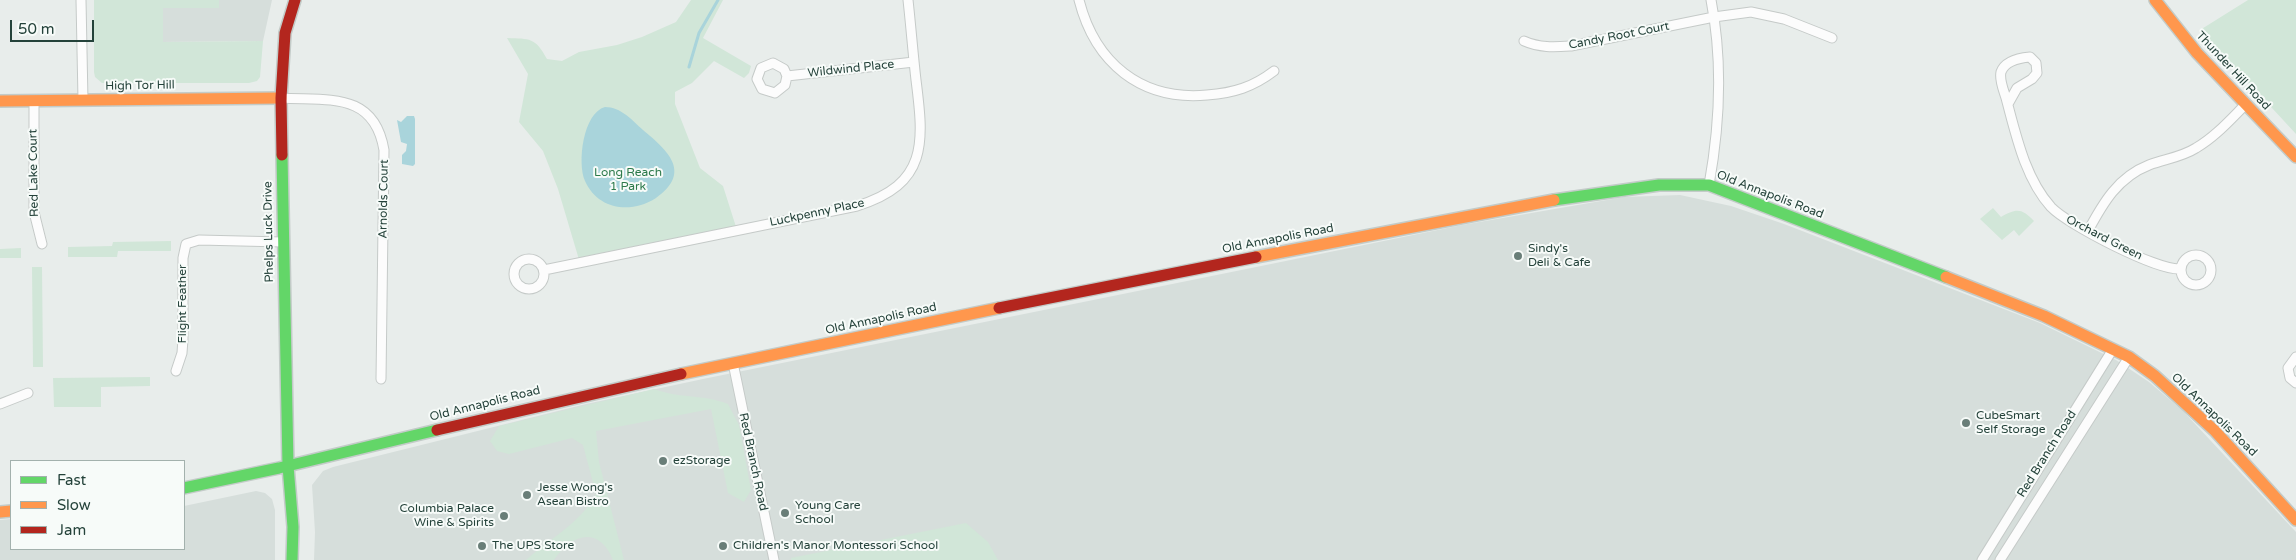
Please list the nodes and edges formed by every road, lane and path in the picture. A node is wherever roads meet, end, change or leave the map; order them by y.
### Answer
1 (81, 0) edge
2 (295, 0) edge
3 (908, 0) edge
4 (1080, 0) edge
5 (1711, 0) edge
6 (2155, 0) edge
7 (1714, 17) junction
8 (1832, 38) dead end
9 (1524, 41) dead end
10 (914, 62) junction
11 (1274, 71) dead end
12 (787, 76) dead end
13 (281, 98) junction
14 (83, 100) junction
15 (0, 101) edge
16 (34, 101) junction
17 (2008, 104) junction
18 (2245, 105) junction
19 (2296, 157) edge
20 (1709, 186) junction
21 (2088, 231) junction
22 (283, 242) junction
23 (42, 244) dead end
24 (2180, 269) dead end
25 (544, 270) dead end
26 (2113, 349) junction
27 (2296, 356) edge
28 (2129, 357) junction
29 (733, 363) junction
30 (176, 371) dead end
31 (381, 379) dead end
32 (2296, 382) edge
33 (28, 393) dead end
34 (0, 404) edge
35 (288, 466) junction
36 (185, 488) edge
37 (2296, 520) edge
38 (292, 560) edge
39 (774, 560) edge
40 (1982, 560) edge
41 (2000, 560) edge

1 - 14 street
2 - 13 main road, Phelps Luck Drive
3 - 10 street, Luckpenny Place
4 - 11 street
5 - 7 street
6 - 18 main road, Thunder Hill Road
7 - 8 street, Candy Root Court
7 - 9 street, Candy Root Court
7 - 20 street
10 - 12 street, Wildwind Place
10 - 25 street, Luckpenny Place
13 - 14 main road, High Tor Hill
13 - 22 main road, Phelps Luck Drive
13 - 31 street, Arnolds Court
14 - 16 main road, High Tor Hill
15 - 16 main road, High Tor Hill
16 - 23 street, Red Lake Court
17 - 17 street, Orchard Green
17 - 21 street, Orchard Green
18 - 19 main road, Thunder Hill Road
18 - 21 street
20 - 26 main road, Old Annapolis Road
20 - 29 main road, Old Annapolis Road
21 - 24 street, Orchard Green
22 - 30 street, Flight Feather
22 - 35 main road, Phelps Luck Drive
26 - 28 main road, Old Annapolis Road
26 - 40 street, Red Branch Road
27 - 32 street
28 - 37 main road, Old Annapolis Road
28 - 41 street, Red Branch Road
29 - 35 main road, Old Annapolis Road
29 - 39 street, Red Branch Road
33 - 34 street
35 - 36 main road, Old Annapolis Road
35 - 38 main road, Phelps Luck Drive

